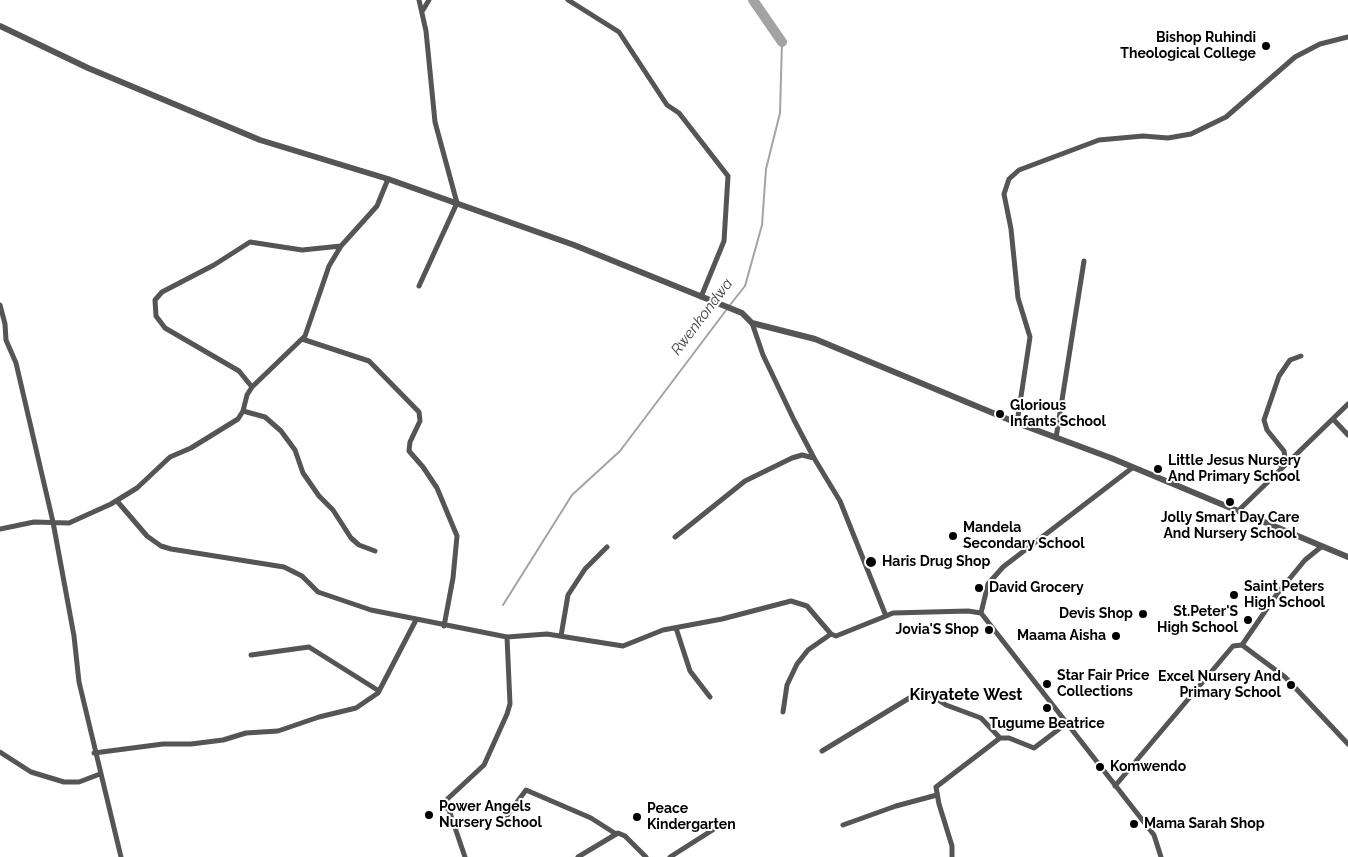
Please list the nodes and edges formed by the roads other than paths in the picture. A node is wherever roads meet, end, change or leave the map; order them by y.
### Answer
1 (419, 0) edge
2 (429, 0) edge
3 (568, 0) edge
4 (423, 10) junction
5 (0, 26) edge
6 (1348, 37) edge
7 (388, 179) junction
8 (457, 203) junction
9 (341, 246) junction
10 (1084, 261) dead end
11 (420, 286) dead end
12 (701, 297) junction
13 (0, 305) edge
14 (752, 323) junction
15 (302, 339) junction
16 (3, 340) edge
17 (1301, 356) dead end
18 (252, 387) junction
19 (1348, 404) edge
20 (243, 411) junction
21 (1333, 419) junction
22 (1017, 423) junction
23 (1348, 435) edge
24 (1056, 438) junction
25 (814, 458) junction
26 (1132, 468) junction
27 (1280, 469) junction
28 (117, 501) junction
29 (1238, 511) junction
30 (53, 522) junction
31 (0, 529) edge
32 (675, 537) dead end
33 (607, 547) dead end
34 (1321, 548) junction
35 (374, 551) dead end
36 (1348, 557) edge
37 (981, 613) junction
38 (886, 616) junction
39 (416, 620) junction
40 (444, 626) junction
41 (676, 628) junction
42 (831, 634) junction
43 (561, 636) junction
44 (507, 637) junction
45 (1242, 645) junction
46 (251, 655) dead end
47 (379, 691) junction
48 (710, 697) dead end
49 (783, 712) dead end
50 (1067, 723) junction
51 (1000, 738) junction
52 (1348, 744) edge
53 (822, 751) dead end
54 (0, 752) edge
55 (94, 753) junction
56 (100, 774) junction
57 (1115, 786) junction
58 (936, 795) junction
59 (503, 821) dead end
60 (722, 824) dead end
61 (843, 825) dead end
62 (616, 834) junction
63 (121, 857) edge
64 (465, 857) edge
65 (578, 857) edge
66 (646, 857) edge
67 (670, 857) edge
68 (952, 857) edge
69 (1161, 857) edge

1 - 4 street
2 - 4 street
3 - 12 street
4 - 8 street
5 - 7 street
6 - 22 street
7 - 8 street
7 - 9 street
8 - 11 street
8 - 12 street
9 - 15 street
9 - 18 street
10 - 24 street
12 - 14 street
13 - 16 street
14 - 22 street
14 - 25 street
15 - 18 street
15 - 40 street
16 - 30 street
17 - 27 street
18 - 20 street
19 - 21 street
20 - 28 street
20 - 35 street
21 - 23 street
21 - 27 street
22 - 24 street
24 - 26 street
25 - 32 street
25 - 38 street
26 - 29 street
26 - 37 street
27 - 29 street
28 - 30 street
28 - 39 street
29 - 34 street
30 - 31 street
30 - 55 street
33 - 43 street
34 - 36 street
34 - 45 street
37 - 38 street
37 - 50 street
38 - 42 street
39 - 40 street
39 - 47 street
40 - 44 street
41 - 42 street
41 - 43 street
41 - 48 street
42 - 49 street
43 - 44 street
44 - 64 street
45 - 52 street
45 - 57 street
46 - 47 street
47 - 55 street
50 - 51 street
50 - 57 street
51 - 53 street
51 - 58 street
54 - 56 street
55 - 56 street
56 - 63 street
57 - 69 street
58 - 61 street
58 - 68 street
59 - 62 street
60 - 67 street
62 - 65 street
62 - 66 street

